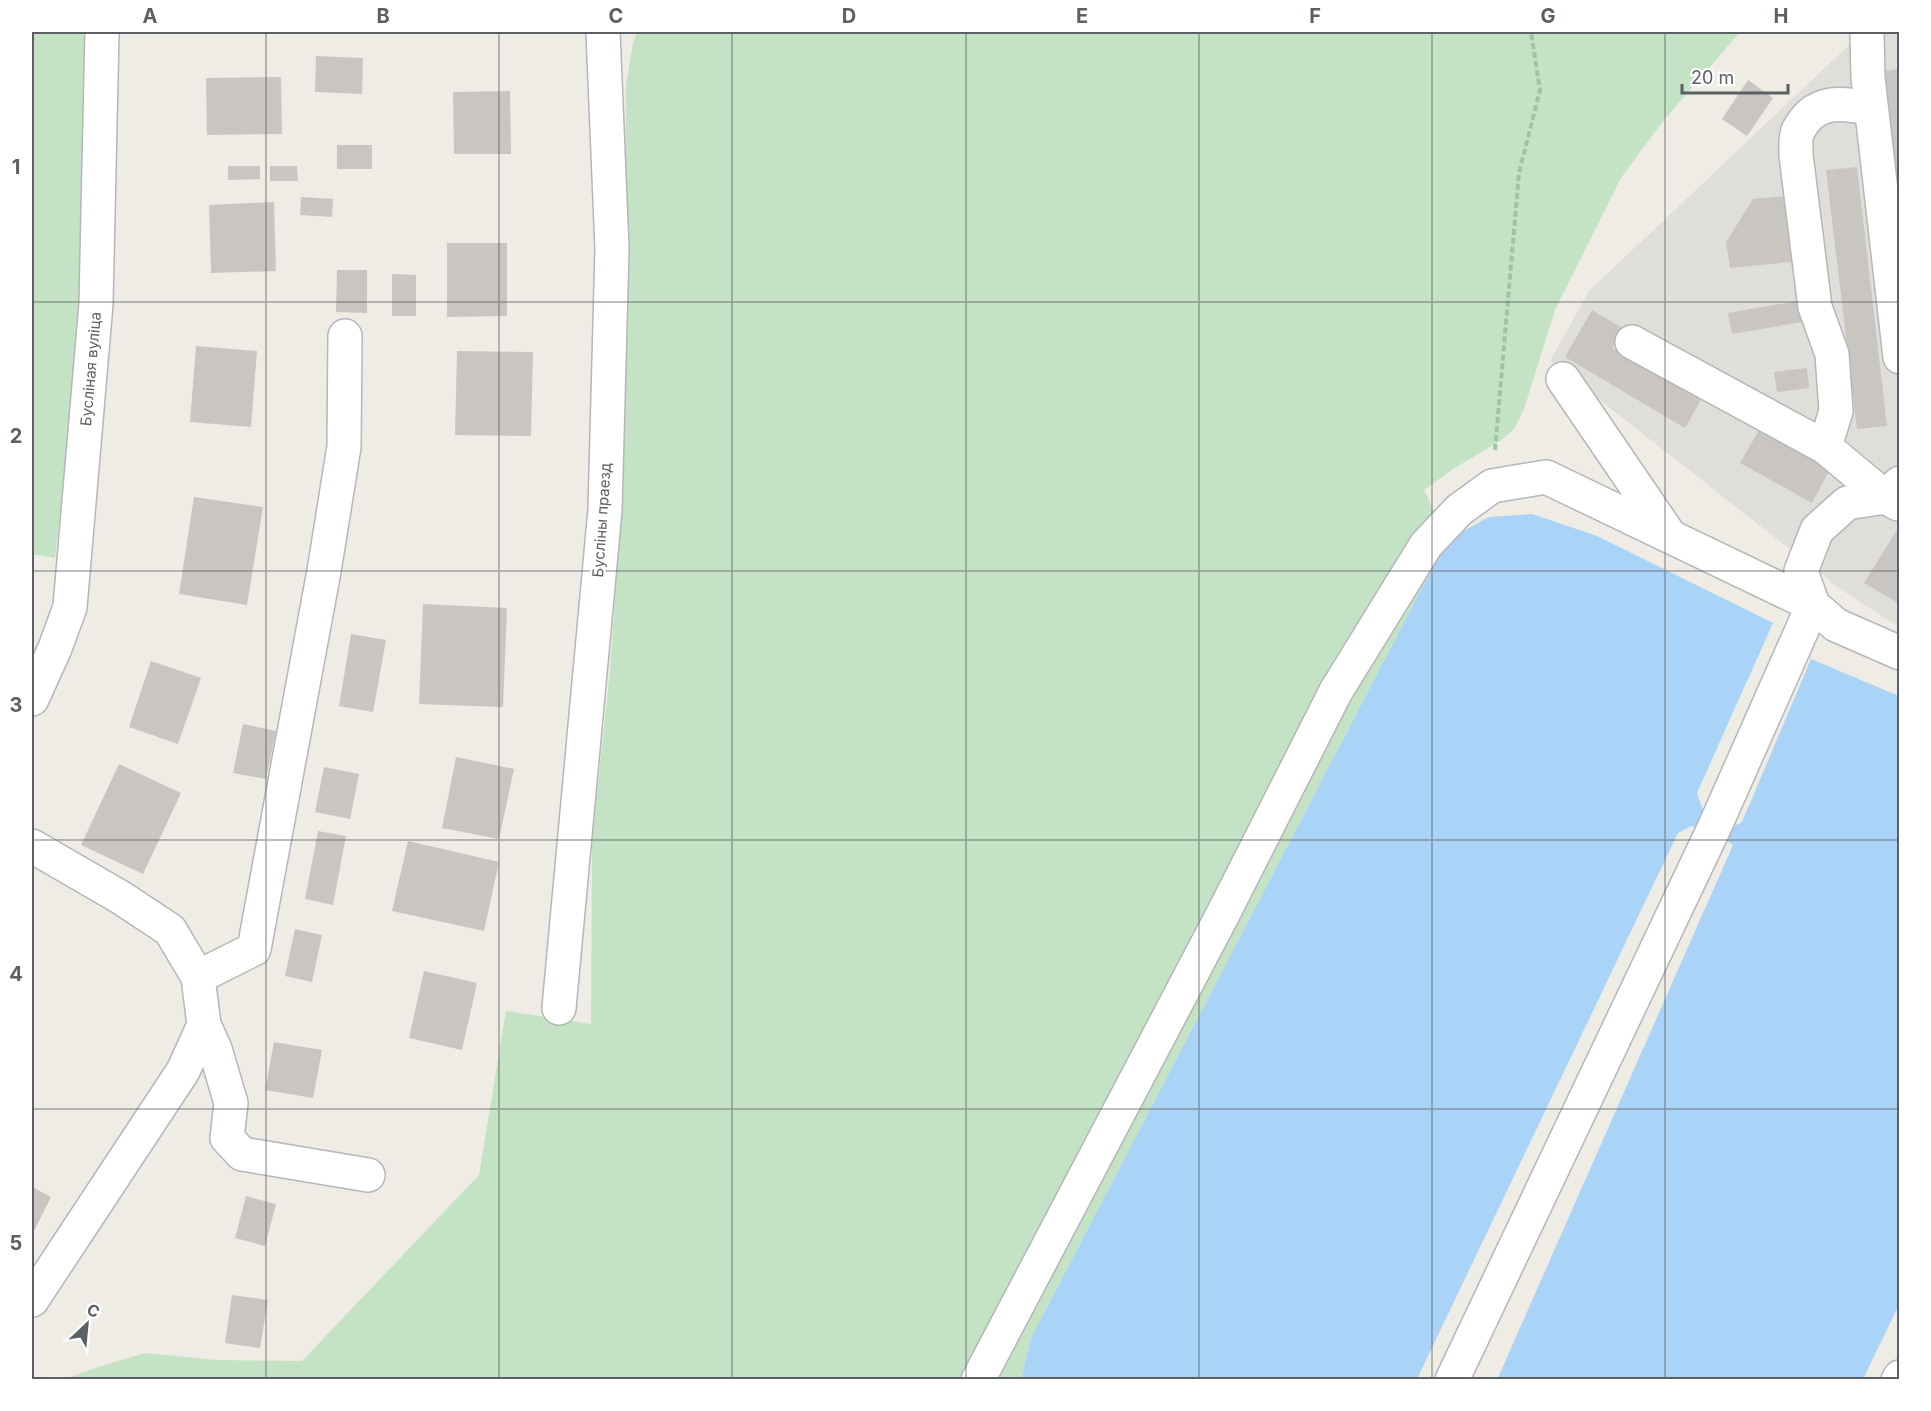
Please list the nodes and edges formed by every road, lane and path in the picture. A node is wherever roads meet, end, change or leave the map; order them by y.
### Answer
1 (102, 32) edge
2 (603, 32) edge
3 (1531, 32) edge
4 (1867, 32) edge
5 (1871, 109) junction
6 (345, 336) dead end
7 (1632, 342) dead end
8 (1899, 357) edge
9 (1563, 379) dead end
10 (1825, 447) junction
11 (1492, 486) junction
12 (1894, 495) edge
13 (1670, 537) junction
14 (1813, 605) junction
15 (1899, 653) edge
16 (32, 699) edge
17 (32, 846) edge
18 (198, 977) junction
19 (559, 1008) dead end
20 (204, 1025) junction
21 (368, 1175) dead end
22 (32, 1300) edge
23 (978, 1380) edge
24 (1452, 1380) edge

1 - 16 street, Бусліная вуліца
2 - 19 street, Бусліны праезд
3 - 11 path
4 - 5 street
5 - 8 street
5 - 10 street
6 - 18 street
7 - 10 street
9 - 13 street
10 - 12 street
11 - 13 street
11 - 23 street
12 - 14 street
13 - 14 street
14 - 15 street
14 - 24 street
17 - 18 street
18 - 20 street
20 - 21 street
20 - 22 street

